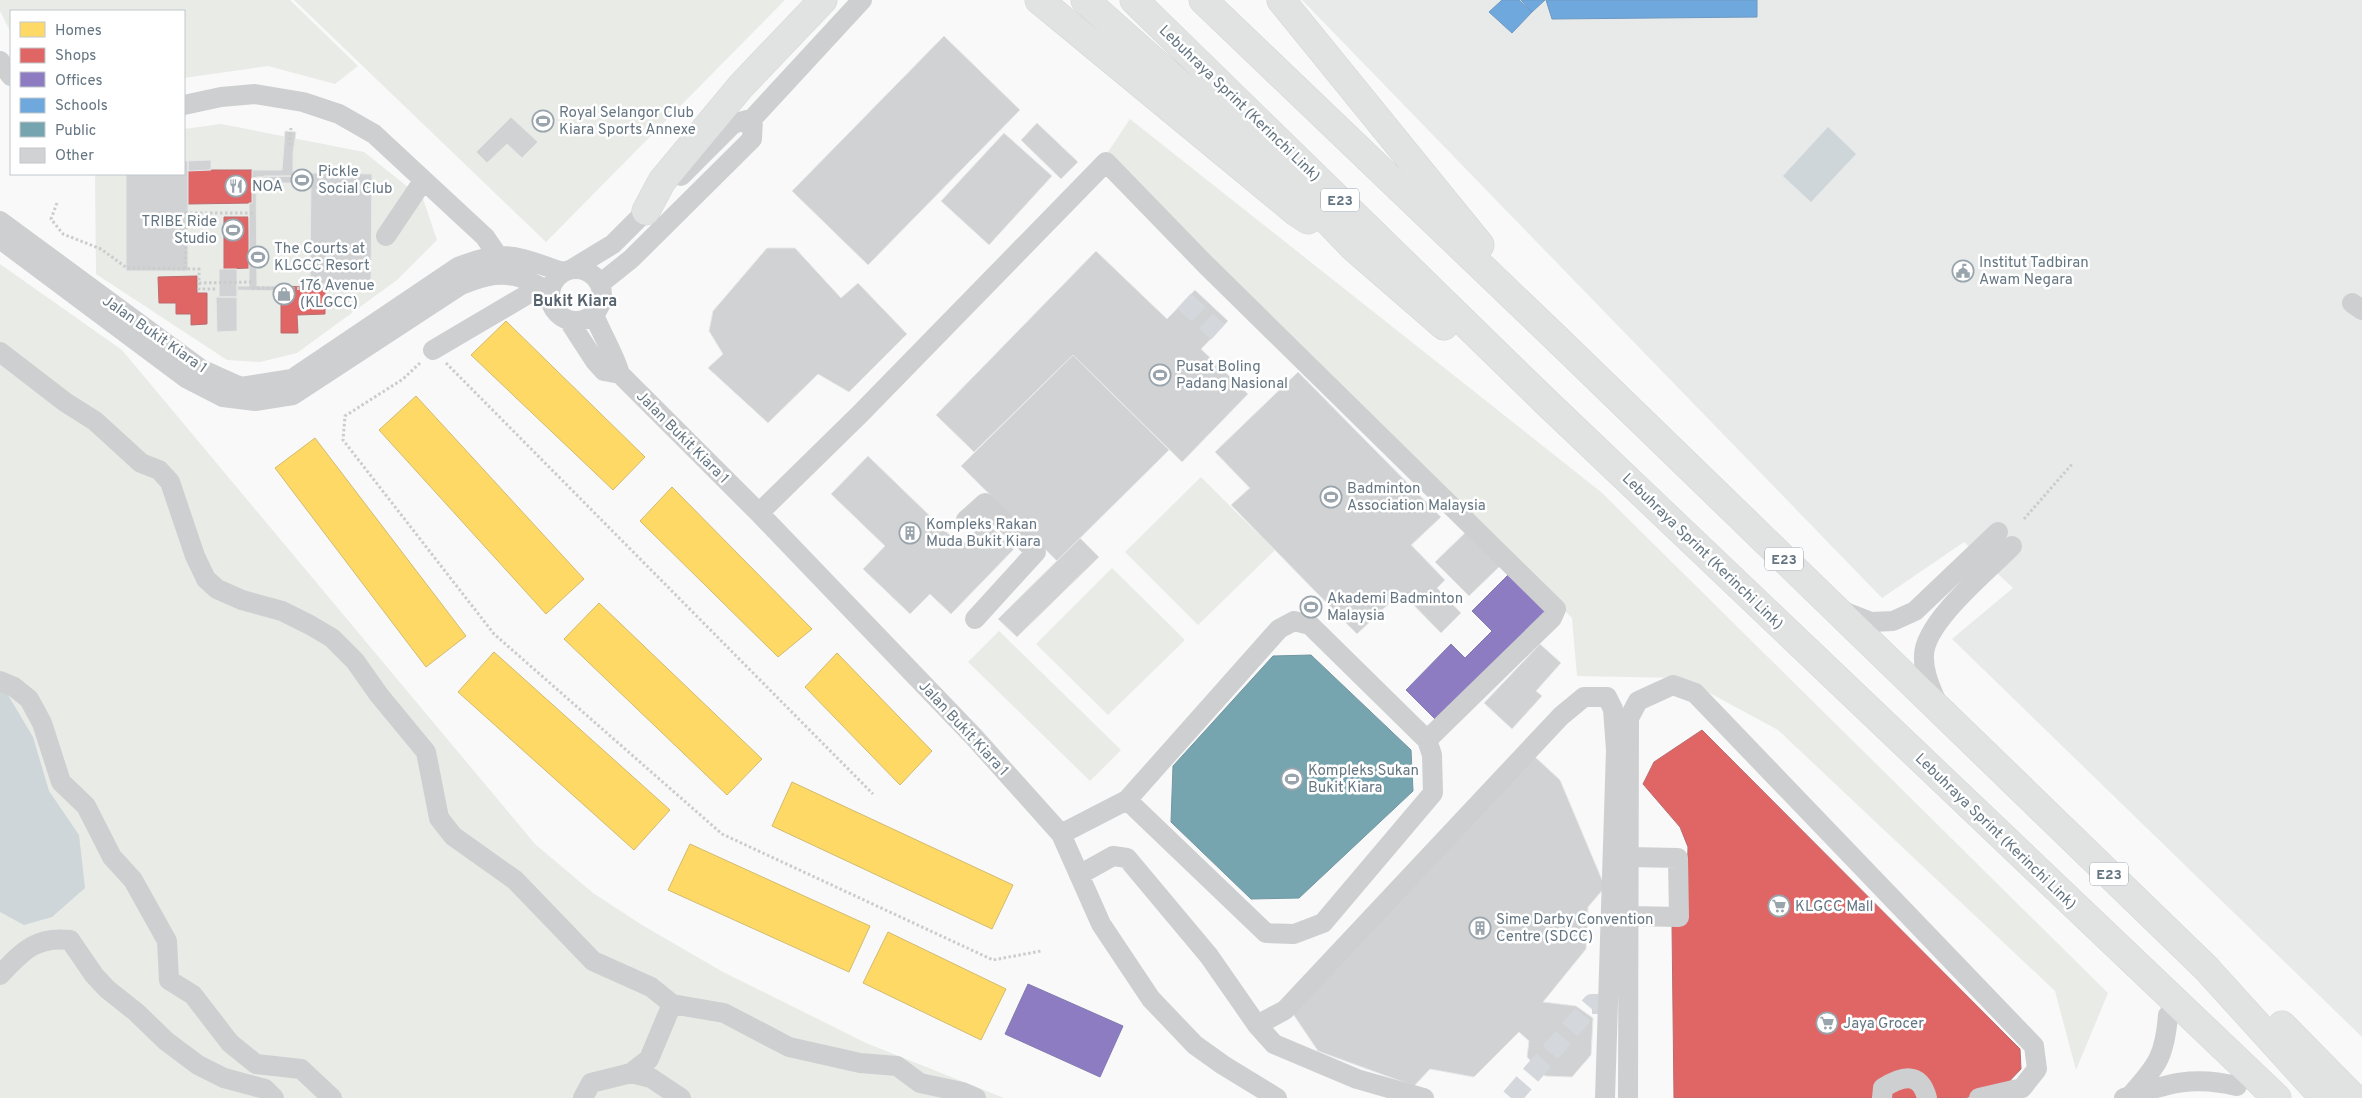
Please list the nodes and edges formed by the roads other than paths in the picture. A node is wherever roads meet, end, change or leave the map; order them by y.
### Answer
1 (823, 0) edge
2 (862, 0) edge
3 (1039, 0) edge
4 (1085, 0) edge
5 (1134, 0) edge
6 (1203, 0) edge
7 (1281, 0) edge
8 (0, 61) edge
9 (10, 75) edge
10 (185, 105) edge
11 (753, 118) junction
12 (423, 181) junction
13 (646, 211) junction
14 (0, 221) edge
15 (386, 236) dead end
16 (0, 240) edge
17 (1354, 248) junction
18 (498, 256) junction
19 (567, 271) junction
20 (600, 284) junction
21 (545, 289) junction
22 (594, 315) junction
23 (569, 320) junction
24 (1555, 337) junction
25 (433, 350) road end
26 (0, 352) edge
27 (620, 374) junction
28 (1545, 401) junction
29 (759, 513) junction
30 (966, 520) dead end
31 (1998, 532) dead end
32 (2012, 546) dead end
33 (1836, 609) junction
34 (974, 619) dead end
35 (0, 680) edge
36 (1939, 708) junction
37 (1427, 740) junction
38 (1127, 800) junction
39 (1061, 834) junction
40 (1629, 858) junction
41 (1079, 875) junction
42 (1629, 916) junction
43 (2120, 949) junction
44 (2206, 968) junction
45 (0, 975) edge
46 (672, 1004) junction
47 (2168, 1015) junction
48 (1257, 1025) junction
49 (631, 1073) junction
50 (2243, 1092) edge
51 (2127, 1097) edge
52 (274, 1098) edge
53 (332, 1098) edge
54 (583, 1098) edge
55 (681, 1098) edge
56 (976, 1098) edge
57 (1277, 1098) edge
58 (1424, 1098) edge
59 (1606, 1098) edge
60 (1628, 1098) edge
61 (1882, 1098) edge
62 (1927, 1098) edge
63 (1979, 1098) edge
64 (2277, 1098) edge
65 (2324, 1098) edge
66 (2354, 1098) edge

1 - 13 highway
2 - 11 street
3 - 17 highway
4 - 17 highway
5 - 28 highway, Lebuhraya Sprint (Kerinchi Link) / E23
6 - 24 highway, E23
7 - 24 highway
8 - 9 street
10 - 12 street
11 - 13 street
11 - 20 street
12 - 15 street
12 - 18 street
13 - 19 street
14 - 18 street, Jalan Bukit Kiara 1
16 - 21 street, Jalan Bukit Kiara 1
17 - 28 highway
18 - 19 street, Jalan Bukit Kiara 1
19 - 20 street
19 - 21 street
20 - 22 street
21 - 23 street
21 - 25 street
22 - 23 street
22 - 27 street, Jalan Bukit Kiara 1
23 - 27 street, Jalan Bukit Kiara 1
24 - 33 highway, E23
26 - 46 street
27 - 29 street, Jalan Bukit Kiara 1
28 - 43 highway, Lebuhraya Sprint (Kerinchi Link) / E23
29 - 37 street
29 - 39 street, Jalan Bukit Kiara 1
30 - 34 street
31 - 33 street
32 - 36 street
33 - 36 highway, E23
35 - 53 street
36 - 44 highway, E23
37 - 38 street
37 - 38 street
38 - 39 street
39 - 41 street, Jalan Bukit Kiara 1
40 - 42 street
40 - 42 street
40 - 63 street
41 - 48 street
41 - 57 street, Jalan Bukit Kiara 1
42 - 60 street
43 - 47 highway
43 - 64 highway, Lebuhraya Sprint (Kerinchi Link) / E23
44 - 65 highway, E23
44 - 66 highway
45 - 52 street
46 - 49 street
46 - 56 street
47 - 50 highway
47 - 51 street
48 - 58 street
48 - 59 street
49 - 54 street
49 - 55 street
50 - 51 street
61 - 62 street

